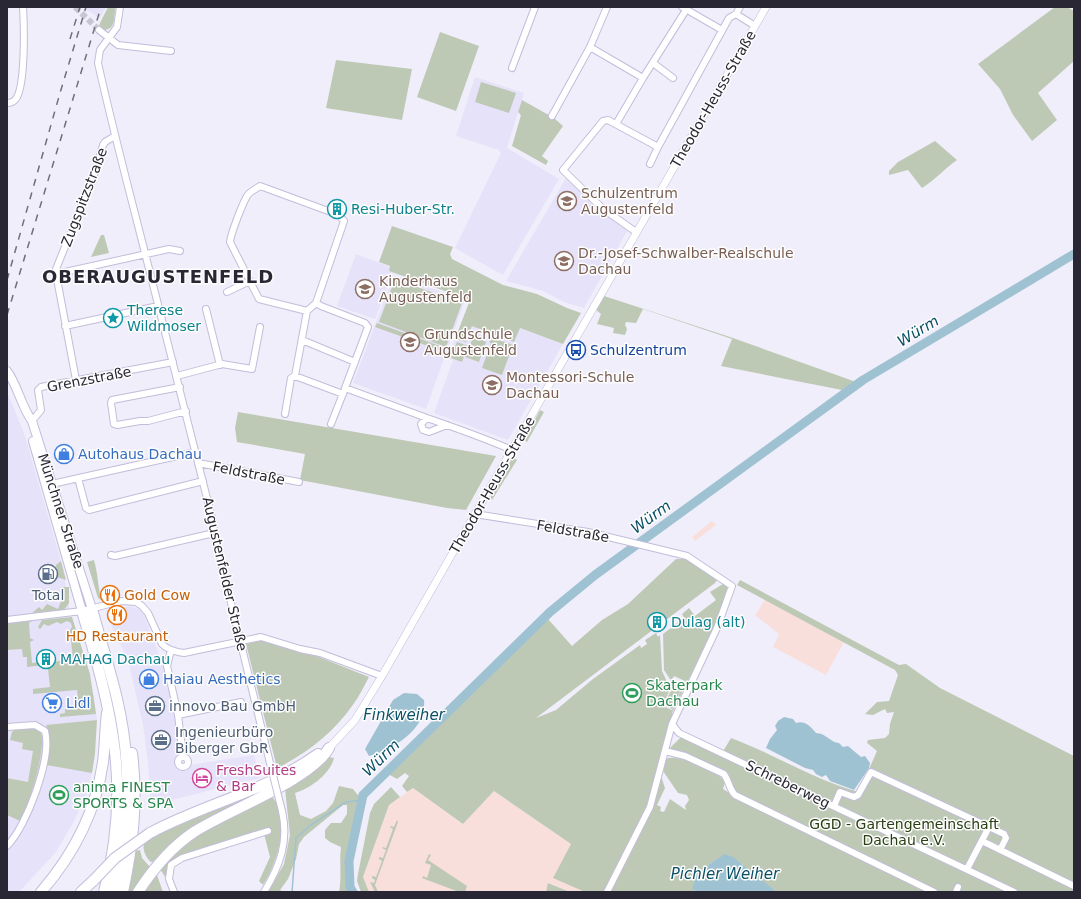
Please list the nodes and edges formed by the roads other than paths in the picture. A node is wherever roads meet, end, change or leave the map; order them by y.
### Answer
1 (23, 7) edge
2 (120, 7) edge
3 (535, 7) edge
4 (607, 7) edge
5 (740, 7) edge
6 (766, 7) edge
7 (684, 8) edge
8 (736, 14) junction
9 (755, 26) junction
10 (99, 30) tunnel mouth
11 (722, 30) junction
12 (108, 39) junction
13 (590, 48) junction
14 (171, 51) dead end
15 (654, 63) junction
16 (512, 68) dead end
17 (643, 78) junction
18 (673, 78) dead end
19 (7, 103) edge
20 (552, 116) dead end
21 (616, 124) junction
22 (115, 136) junction
23 (658, 147) junction
24 (650, 164) dead end
25 (636, 232) junction
26 (180, 251) dead end
27 (146, 254) junction
28 (56, 274) junction
29 (250, 281) junction
30 (227, 292) dead end
31 (316, 303) junction
32 (158, 306) junction
33 (206, 309) dead end
34 (307, 311) junction
35 (66, 326) junction
36 (260, 327) dead end
37 (302, 340) junction
38 (173, 362) junction
39 (355, 362) junction
40 (220, 365) junction
41 (7, 371) edge
42 (177, 376) junction
43 (295, 376) junction
44 (76, 380) junction
45 (180, 387) junction
46 (344, 391) junction
47 (186, 411) junction
48 (285, 414) dead end
49 (30, 418) junction
50 (427, 418) junction
51 (331, 424) dead end
52 (447, 425) junction
53 (512, 450) junction
54 (195, 452) junction
55 (198, 463) junction
56 (78, 478) junction
57 (203, 481) junction
58 (300, 482) dead end
59 (52, 484) junction
60 (475, 514) junction
61 (214, 533) junction
62 (111, 555) dead end
63 (92, 608) junction
64 (82, 611) junction
65 (7, 620) edge
66 (241, 640) junction
67 (171, 650) junction
68 (105, 673) junction
69 (382, 676) junction
70 (108, 701) junction
71 (242, 702) dead end
72 (119, 706) junction
73 (178, 716) junction
74 (672, 724) junction
75 (8, 727) edge
76 (329, 748) junction
77 (665, 751) junction
78 (183, 757) dead end
79 (834, 806) junction
80 (989, 828) junction
81 (268, 831) dead end
82 (982, 841) junction
83 (7, 846) edge
84 (1000, 850) junction
85 (967, 869) junction
86 (1074, 886) edge
87 (83, 891) edge
88 (41, 892) edge
89 (104, 892) edge
90 (114, 892) edge
91 (123, 892) edge
92 (138, 892) edge
93 (174, 892) edge
94 (264, 892) edge
95 (607, 892) edge
96 (934, 892) edge
97 (1014, 892) edge

1 - 19 street
2 - 12 street, Augustenfelder Straße
3 - 16 street
4 - 13 street
5 - 8 street
6 - 9 street, Theodor-Heuss-Straße
7 - 11 street
7 - 15 street
8 - 9 street
8 - 11 street
9 - 25 street, Theodor-Heuss-Straße
10 - 12 street
11 - 23 street
12 - 14 street
12 - 22 street, Augustenfelder Straße
13 - 17 street
13 - 20 street
15 - 17 street
15 - 18 street
17 - 21 street
21 - 23 street
21 - 25 street
22 - 27 street, Augustenfelder Straße
22 - 28 street, Zugspitzstraße
23 - 24 street
25 - 53 street, Theodor-Heuss-Straße
26 - 27 street
27 - 28 street
27 - 32 street, Augustenfelder Straße
28 - 35 street, Zugspitzstraße
29 - 30 street
29 - 31 street
29 - 34 street
31 - 34 street
31 - 39 street
32 - 35 street
32 - 38 street, Augustenfelder Straße
33 - 40 street
34 - 37 street
35 - 44 street, Zugspitzstraße
36 - 40 street
37 - 39 street
37 - 43 street
38 - 42 street, Augustenfelder Straße
38 - 44 street, Grenzstraße
39 - 46 street
40 - 42 street
41 - 49 main road, Münchner Straße
42 - 45 street, Augustenfelder Straße
43 - 46 street
43 - 48 street
44 - 49 street, Grenzstraße
45 - 47 street, Augustenfelder Straße
45 - 47 street
46 - 50 street
46 - 51 street
47 - 54 street, Augustenfelder Straße
49 - 59 main road, Münchner Straße
49 - 64 main road, Münchner Straße
50 - 52 street
50 - 52 street
52 - 53 street
53 - 60 street, Theodor-Heuss-Straße
54 - 55 street, Augustenfelder Straße
54 - 56 street
55 - 57 street, Augustenfelder Straße
55 - 58 street, Feldstraße
56 - 57 street
56 - 59 street
57 - 61 street, Augustenfelder Straße
59 - 63 main road, Münchner Straße
60 - 69 street, Theodor-Heuss-Straße
60 - 74 street, Feldstraße
61 - 62 street
61 - 66 street, Augustenfelder Straße
63 - 64 street
63 - 67 street
63 - 68 highway
64 - 65 street
64 - 68 highway
66 - 67 street
66 - 69 street
66 - 94 street, Augustenfelder Straße, bridge
67 - 73 street
68 - 70 highway
68 - 72 highway
69 - 76 street, Theodor-Heuss-Straße
70 - 88 highway
70 - 89 highway
71 - 73 street
72 - 90 highway
72 - 91 highway
73 - 78 street
74 - 77 street
74 - 79 street, Schreberweg
75 - 83 street
76 - 87 highway, bridge
76 - 92 highway
77 - 95 street
77 - 96 street
79 - 80 street
79 - 85 street, Schreberweg
80 - 82 street
80 - 84 street
81 - 93 street
82 - 84 street
82 - 85 street
84 - 86 street
85 - 97 street, Schreberweg

